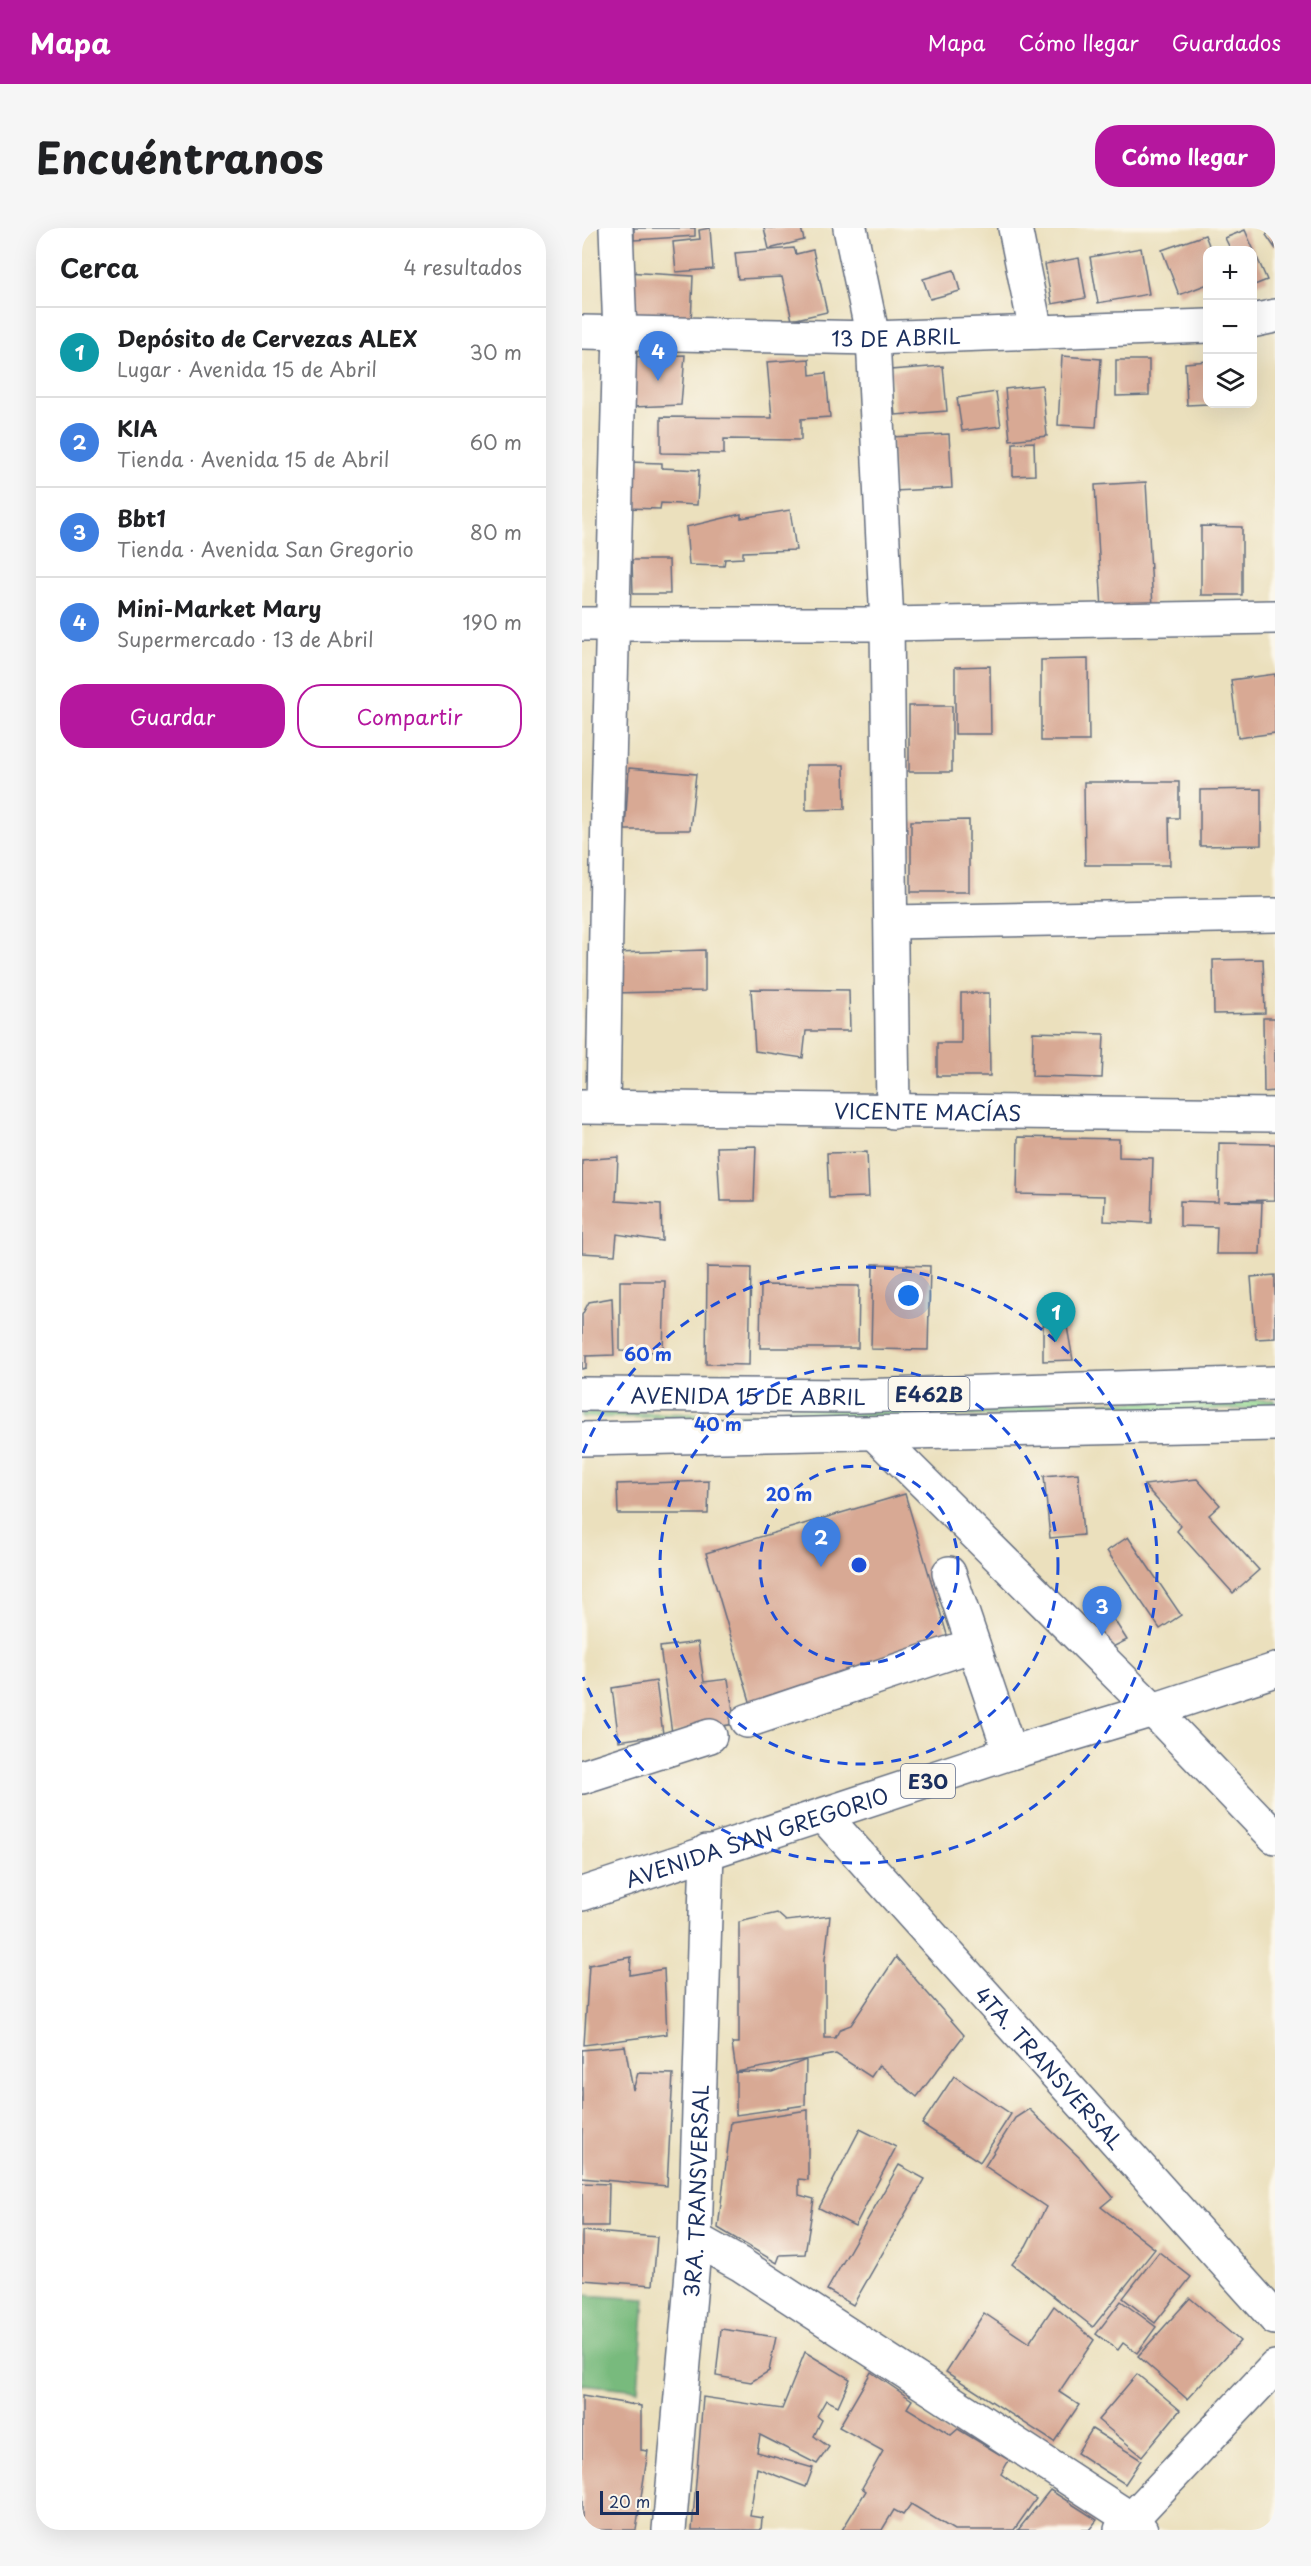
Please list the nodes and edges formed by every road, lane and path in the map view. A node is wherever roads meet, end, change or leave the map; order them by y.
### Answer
1 (616, 228) edge
2 (850, 228) edge
3 (1015, 228) edge
4 (1275, 316) edge
5 (1257, 320) edge
6 (1203, 326) edge
7 (582, 332) edge
8 (1036, 332) junction
9 (620, 333) junction
10 (873, 338) junction
11 (1275, 617) edge
12 (598, 624) edge
13 (887, 624) junction
14 (595, 806) edge
15 (1275, 915) edge
16 (892, 922) junction
17 (593, 1107) edge
18 (893, 1112) junction
19 (1275, 1115) edge
20 (1275, 1383) edge
21 (582, 1394) edge
22 (1275, 1424) edge
23 (875, 1434) junction
24 (582, 1439) edge
25 (949, 1573) dead end
26 (973, 1645) junction
27 (1275, 1670) edge
28 (1153, 1710) junction
29 (747, 1721) dead end
30 (710, 1736) dead end
31 (1010, 1753) junction
32 (582, 1777) edge
33 (824, 1816) junction
34 (1275, 1837) edge
35 (707, 1851) junction
36 (582, 1894) edge
37 (695, 2239) junction
38 (1275, 2318) edge
39 (1275, 2367) edge
40 (1131, 2526) edge
41 (669, 2530) edge

1 - 9 main road
2 - 10 main road
3 - 8 main road
4 - 5 main road
6 - 8 main road, 13 DE ABRIL
7 - 9 main road, 13 DE ABRIL
8 - 10 main road, 13 DE ABRIL
9 - 10 main road, 13 DE ABRIL
9 - 12 main road
10 - 13 main road
11 - 13 main road
12 - 13 main road
12 - 14 main road
13 - 16 main road
14 - 17 main road
15 - 16 main road
16 - 18 main road
17 - 18 main road, VICENTE MACÍAS
18 - 19 main road, VICENTE MACÍAS
20 - 21 main road, AVENIDA 15 DE ABRIL / E462B
22 - 23 main road, AVENIDA 15 DE ABRIL / E462B
23 - 24 main road, AVENIDA 15 DE ABRIL / E462B
23 - 28 main road
25 - 26 main road
26 - 29 main road
26 - 31 main road
27 - 28 main road, AVENIDA SAN GREGORIO / E30
28 - 31 main road, AVENIDA SAN GREGORIO / E30
28 - 34 main road
30 - 32 main road
31 - 33 main road, AVENIDA SAN GREGORIO / E30
33 - 35 main road, AVENIDA SAN GREGORIO / E30
33 - 38 main road, 4TA. TRANSVERSAL
35 - 36 main road, AVENIDA SAN GREGORIO / E30
35 - 37 main road, 3RA. TRANSVERSAL
37 - 40 main road
37 - 41 main road, 3RA. TRANSVERSAL
39 - 40 main road

